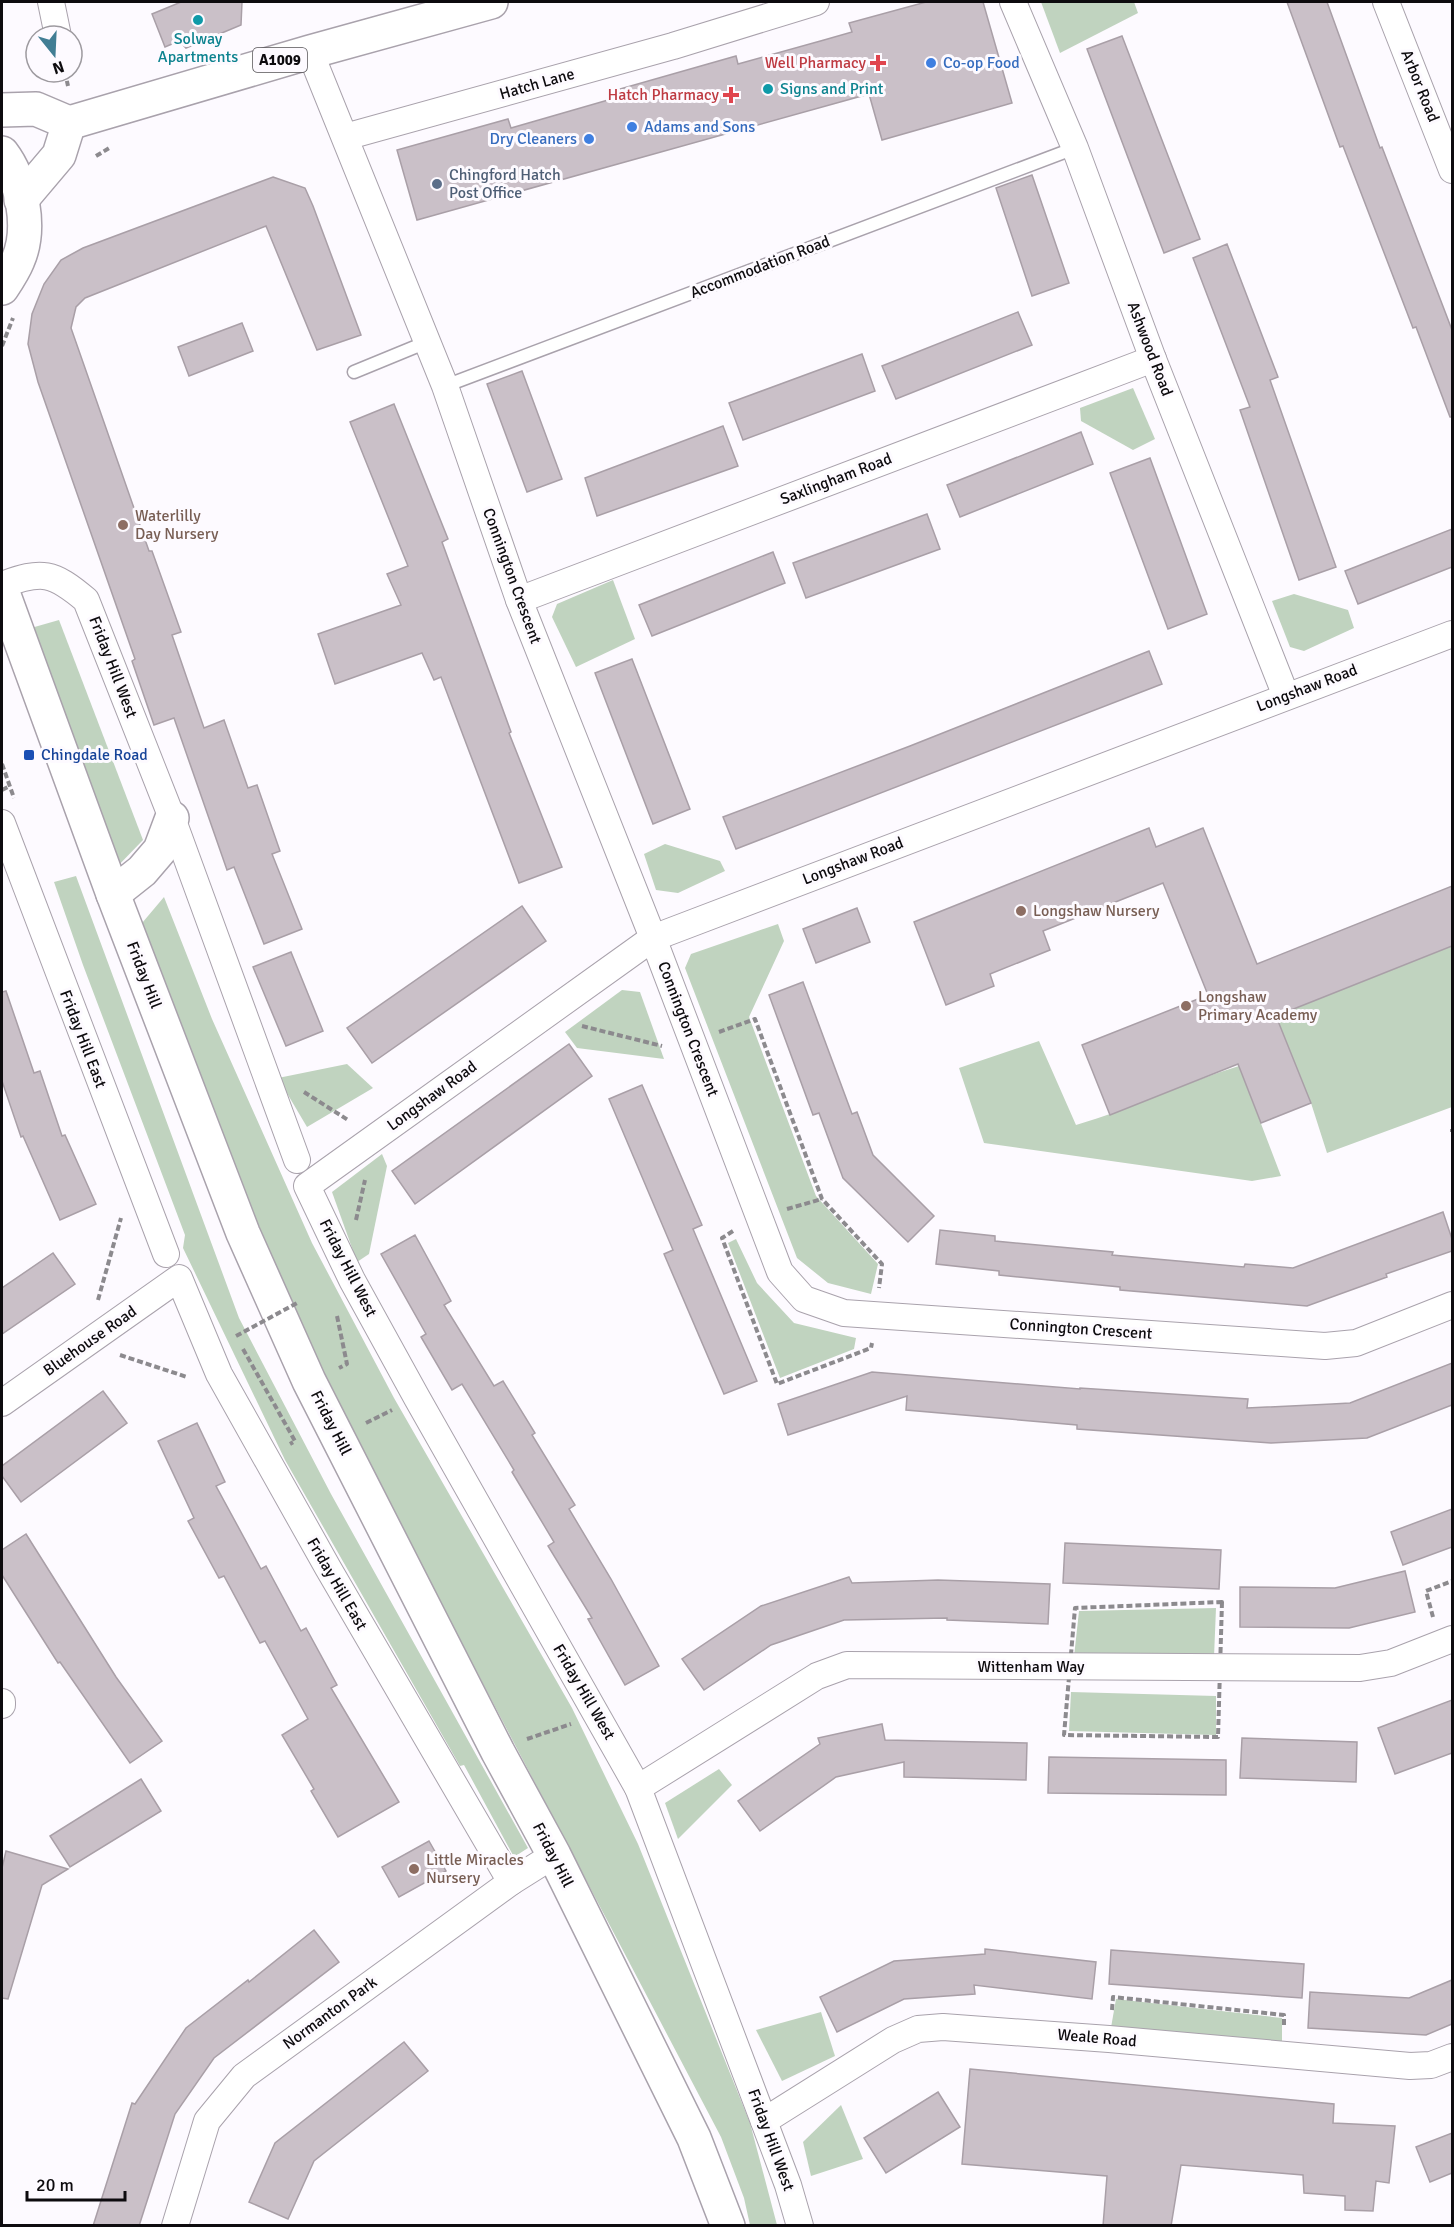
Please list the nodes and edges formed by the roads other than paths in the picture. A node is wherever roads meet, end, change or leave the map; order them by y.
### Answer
1 (51, 2) edge
2 (491, 2) edge
3 (816, 2) edge
4 (1013, 2) edge
5 (1386, 2) edge
6 (56, 24) edge
7 (310, 52) junction
8 (2, 110) edge
9 (69, 123) junction
10 (345, 137) junction
11 (1074, 148) junction
12 (2, 153) edge
13 (1452, 170) edge
14 (21, 200) junction
15 (2, 288) edge
16 (427, 342) junction
17 (1153, 359) junction
18 (354, 372) dead end
19 (445, 386) junction
20 (2, 585) edge
21 (2, 590) edge
22 (519, 600) junction
23 (1452, 634) edge
24 (1286, 696) junction
25 (172, 818) junction
26 (2, 823) edge
27 (113, 894) junction
28 (653, 938) junction
29 (297, 1160) dead end
30 (307, 1186) joint
31 (166, 1254) dead end
32 (179, 1278) joint
33 (1452, 1305) edge
34 (2, 1403) edge
35 (1447, 1641) edge
36 (638, 1788) junction
37 (554, 1855) junction
38 (511, 1882) junction
39 (1452, 2057) edge
40 (764, 2121) junction
41 (176, 2226) edge
42 (728, 2226) edge
43 (800, 2226) edge

1 - 6 street
2 - 7 main road, A1009
3 - 10 street, Hatch Lane
4 - 11 street, Ashwood Road
5 - 13 street, Arbor Road
7 - 9 main road, A1009
7 - 10 street
8 - 9 main road
9 - 14 main road
10 - 16 street, Connington Crescent
11 - 17 street, Ashwood Road
11 - 19 lane, Accommodation Road
12 - 14 main road
14 - 15 main road
16 - 18 lane
16 - 19 street, Connington Crescent
17 - 22 street, Saxlingham Road
17 - 24 street, Ashwood Road
19 - 22 street, Connington Crescent
20 - 25 street, Friday Hill West
21 - 27 main road, Friday Hill
22 - 28 street, Connington Crescent
23 - 24 street, Longshaw Road
24 - 28 street, Longshaw Road
25 - 27 main road
25 - 29 street, Friday Hill West
26 - 31 street, Friday Hill East
27 - 37 main road, Friday Hill
28 - 30 street, Longshaw Road
28 - 33 street, Connington Crescent
30 - 36 street, Friday Hill West
32 - 34 street, Bluehouse Road
32 - 38 street, Friday Hill East
35 - 36 street, Wittenham Way
36 - 40 street, Friday Hill West
37 - 38 street, Normanton Park
37 - 42 main road, Friday Hill
38 - 41 street, Normanton Park
39 - 40 street, Weale Road
40 - 43 street, Friday Hill West

